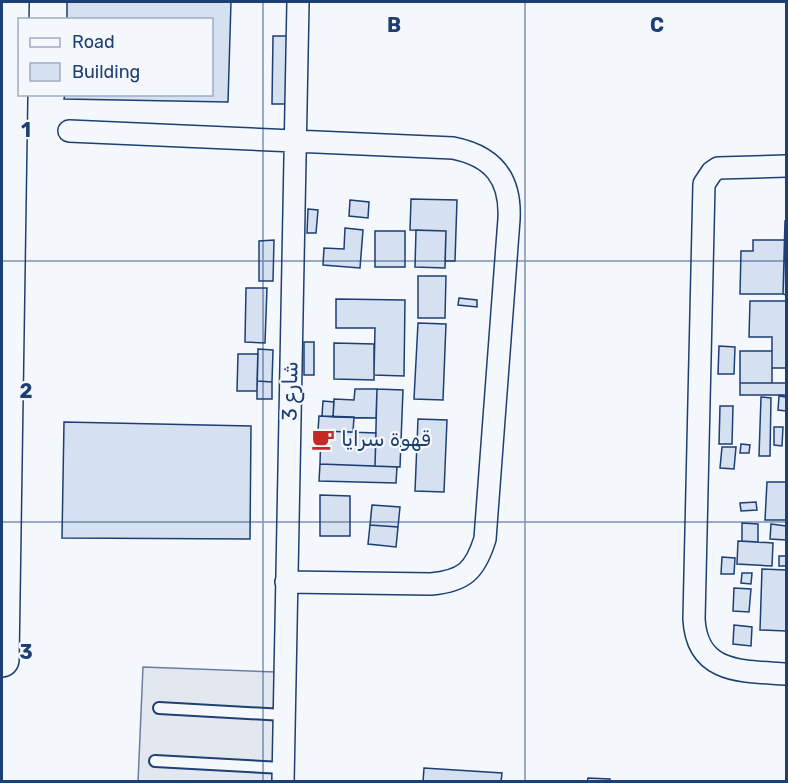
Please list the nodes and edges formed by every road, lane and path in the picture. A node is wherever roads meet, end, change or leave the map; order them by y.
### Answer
1 (12, 2) edge
2 (298, 2) edge
3 (69, 131) dead end
4 (295, 141) junction
5 (786, 166) edge
6 (286, 582) junction
7 (2, 660) edge
8 (786, 674) edge
9 (159, 708) dead end
10 (284, 715) junction
11 (155, 761) dead end
12 (283, 775) edge

1 - 7 main road
2 - 4 street, شارع 3
3 - 4 street
4 - 6 street, شارع 3
4 - 6 street
5 - 8 street
6 - 10 street, شارع 3
9 - 10 lane
10 - 12 street, شارع 3
11 - 12 lane

